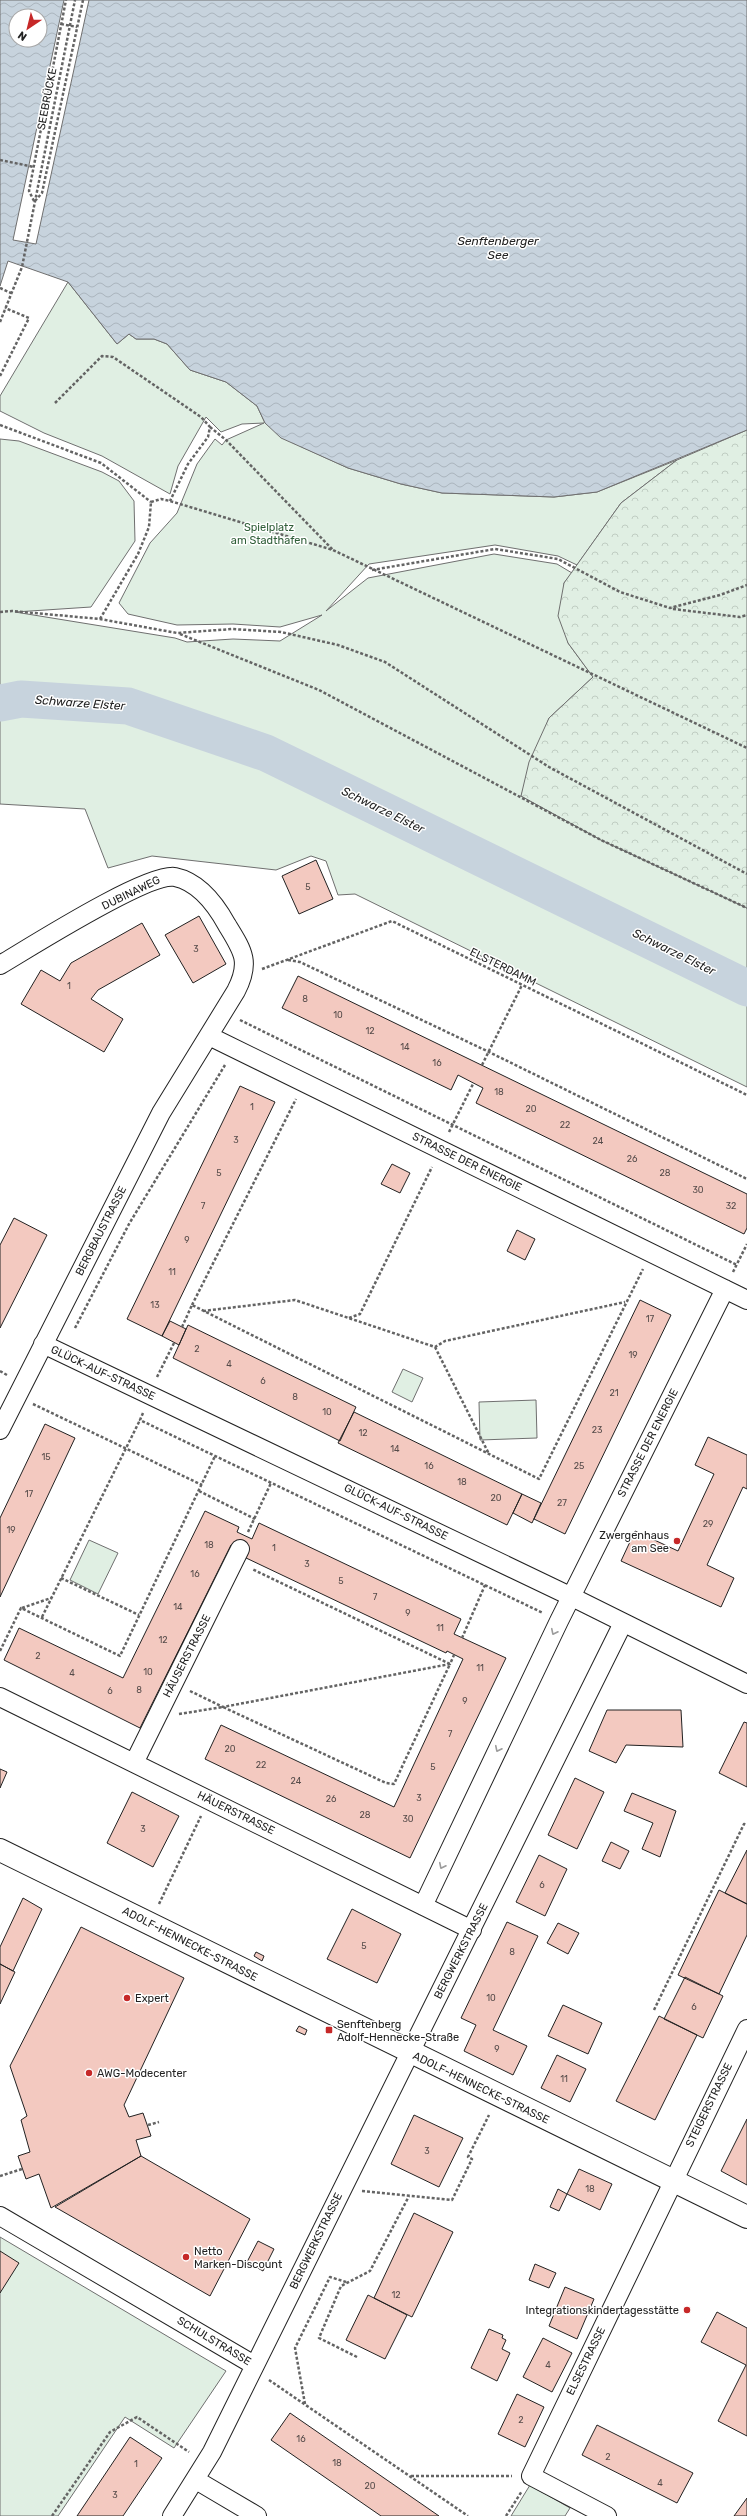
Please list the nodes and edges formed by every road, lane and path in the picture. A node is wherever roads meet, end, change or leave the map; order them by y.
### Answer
1 (66, 0) edge
2 (75, 0) edge
3 (83, 0) edge
4 (62, 24) junction
5 (70, 25) junction
6 (77, 27) junction
7 (0, 160) edge
8 (34, 167) junction
9 (34, 202) junction
10 (0, 288) edge
11 (11, 293) junction
12 (6, 308) junction
13 (0, 322) edge
14 (0, 376) edge
15 (55, 403) dead end
16 (0, 425) edge
17 (210, 427) junction
18 (170, 501) junction
19 (151, 502) junction
20 (333, 550) junction
21 (372, 570) junction
22 (747, 585) edge
23 (670, 608) junction
24 (0, 612) edge
25 (747, 615) edge
26 (100, 619) junction
27 (177, 633) junction
28 (747, 748) edge
29 (747, 874) edge
30 (747, 908) edge
31 (286, 960) junction
32 (0, 965) edge
33 (245, 970) junction
34 (522, 985) junction
35 (224, 1012) junction
36 (209, 1036) junction
37 (235, 1048) junction
38 (489, 1052) junction
39 (482, 1065) dead end
40 (305, 1082) junction
41 (473, 1084) dead end
42 (747, 1095) edge
43 (452, 1125) junction
44 (440, 1149) junction
45 (747, 1179) edge
46 (747, 1244) edge
47 (651, 1253) junction
48 (737, 1265) junction
49 (725, 1289) junction
50 (747, 1300) edge
51 (625, 1302) junction
52 (192, 1306) junction
53 (202, 1311) junction
54 (349, 1318) junction
55 (182, 1327) dead end
56 (174, 1342) dead end
57 (43, 1344) junction
58 (435, 1347) junction
59 (62, 1353) junction
60 (150, 1395) junction
61 (17, 1396) junction
62 (140, 1420) junction
63 (0, 1430) edge
64 (125, 1448) junction
65 (489, 1454) junction
66 (215, 1456) junction
67 (271, 1483) junction
68 (202, 1485) junction
69 (198, 1491) junction
70 (255, 1519) junction
71 (241, 1549) junction
72 (61, 1578) junction
73 (485, 1585) junction
74 (572, 1597) junction
75 (51, 1598) junction
76 (21, 1608) junction
77 (139, 1615) junction
78 (42, 1617) junction
79 (559, 1621) junction
80 (623, 1623) junction
81 (462, 1638) dead end
82 (0, 1651) edge
83 (454, 1655) dead end
84 (450, 1664) junction
85 (173, 1684) junction
86 (747, 1684) edge
87 (0, 1697) edge
88 (223, 1706) junction
89 (156, 1718) junction
90 (134, 1763) junction
91 (209, 1800) junction
92 (747, 1826) edge
93 (0, 1850) edge
94 (423, 1906) junction
95 (149, 1924) junction
96 (472, 1930) junction
97 (654, 2010) dead end
98 (747, 2029) edge
99 (409, 2053) junction
100 (498, 2096) junction
101 (159, 2122) dead end
102 (148, 2125) dead end
103 (22, 2169) dead end
104 (0, 2176) edge
105 (672, 2181) junction
106 (342, 2188) junction
107 (409, 2196) junction
108 (0, 2216) edge
109 (747, 2217) edge
110 (346, 2282) junction
111 (357, 2357) dead end
112 (253, 2367) junction
113 (305, 2404) junction
114 (206, 2464) junction
115 (411, 2476) junction
116 (531, 2476) junction
117 (196, 2480) junction
118 (52, 2516) edge
119 (172, 2516) edge
120 (257, 2516) edge
121 (468, 2516) edge
122 (506, 2516) edge
123 (607, 2516) edge

1 - 4 path
2 - 5 path, SEEBRÜCKE
3 - 6 path
4 - 5 path
4 - 8 path
5 - 6 path
5 - 9 path, SEEBRÜCKE
6 - 9 path
7 - 8 path
8 - 9 path
9 - 11 path, SEEBRÜCKE
10 - 11 path
11 - 12 path, SEEBRÜCKE
12 - 13 path, SEEBRÜCKE
12 - 14 path
15 - 17 path
16 - 19 path
17 - 18 path
17 - 20 path
18 - 19 path
18 - 20 path
19 - 26 path
20 - 21 path
21 - 23 path
21 - 28 path
22 - 23 path
23 - 25 path
24 - 26 path
26 - 27 path
27 - 29 path
27 - 30 path
31 - 33 path, ELSTERDAMM
31 - 34 path, ELSTERDAMM
31 - 38 path
32 - 33 street, DUBINAWEG
33 - 35 street
34 - 38 path
34 - 42 path, ELSTERDAMM
35 - 36 street
35 - 43 path
36 - 37 street, STRASSE DER ENERGIE
36 - 57 street, BERGBAUSTRASSE
37 - 40 street, STRASSE DER ENERGIE
37 - 59 path
38 - 39 path
38 - 45 path
40 - 44 street, STRASSE DER ENERGIE
40 - 52 path
41 - 43 path
43 - 44 path
43 - 48 path
44 - 47 street, STRASSE DER ENERGIE
44 - 54 path
46 - 48 path
47 - 49 street, STRASSE DER ENERGIE
47 - 51 path
48 - 49 path
49 - 50 street, STRASSE DER ENERGIE
49 - 74 street, STRASSE DER ENERGIE
51 - 58 path
51 - 65 path
52 - 53 path
52 - 55 path
53 - 54 path
53 - 65 path
54 - 58 path
56 - 60 path
57 - 59 street, GLÜCK-AUF-STRASSE
57 - 61 street, BERGBAUSTRASSE
58 - 65 path
59 - 60 street, GLÜCK-AUF-STRASSE
60 - 62 path
60 - 74 street, GLÜCK-AUF-STRASSE
61 - 63 street, BERGBAUSTRASSE
61 - 64 path
62 - 64 path
62 - 66 path
64 - 68 path
64 - 72 path
66 - 67 path
66 - 68 path
67 - 70 path
67 - 73 path
68 - 69 path
69 - 70 path
69 - 77 path
70 - 71 path
71 - 84 path
71 - 85 street, HÄUSERSTRASSE
72 - 75 path
72 - 77 path
73 - 79 path
73 - 81 path
74 - 79 street
74 - 80 street, GLÜCK-AUF-STRASSE
75 - 76 path
75 - 78 path
76 - 78 path
76 - 82 path
77 - 78 path
79 -> 94 street
80 - 86 street, GLÜCK-AUF-STRASSE
80 - 96 street, BERGWERKSTRASSE
83 - 84 path
84 - 88 path
84 - 88 path
85 - 88 path
85 - 89 street, HÄUSERSTRASSE
87 - 90 street, HÄUERSTRASSE
88 - 89 path
89 - 90 street, HÄUSERSTRASSE
90 - 91 street, HÄUERSTRASSE
91 - 94 street, HÄUERSTRASSE
91 - 95 path
92 - 97 path
93 - 95 street, ADOLF-HENNECKE-STRASSE
94 - 96 street, HÄUERSTRASSE
95 - 99 street, ADOLF-HENNECKE-STRASSE
96 - 99 street, BERGWERKSTRASSE
98 - 105 street, STEIGERSTRASSE
99 - 100 street, ADOLF-HENNECKE-STRASSE
99 - 106 street, BERGWERKSTRASSE
100 - 105 street, ADOLF-HENNECKE-STRASSE
100 - 107 path
101 - 102 path
103 - 104 path
105 - 109 street, ADOLF-HENNECKE-STRASSE
105 - 116 street, ELSESTRASSE
106 - 107 path
106 - 112 street, BERGWERKSTRASSE
107 - 110 path
108 - 112 street, SCHULSTRASSE
110 - 111 path
110 - 113 path
112 - 113 path
112 - 114 street, SCHULSTRASSE
113 - 115 path
114 - 117 street, SCHULSTRASSE
114 - 118 path
115 - 116 path
115 - 121 path
116 - 122 path
116 - 123 street
117 - 119 street, SCHULSTRASSE
117 - 120 street

